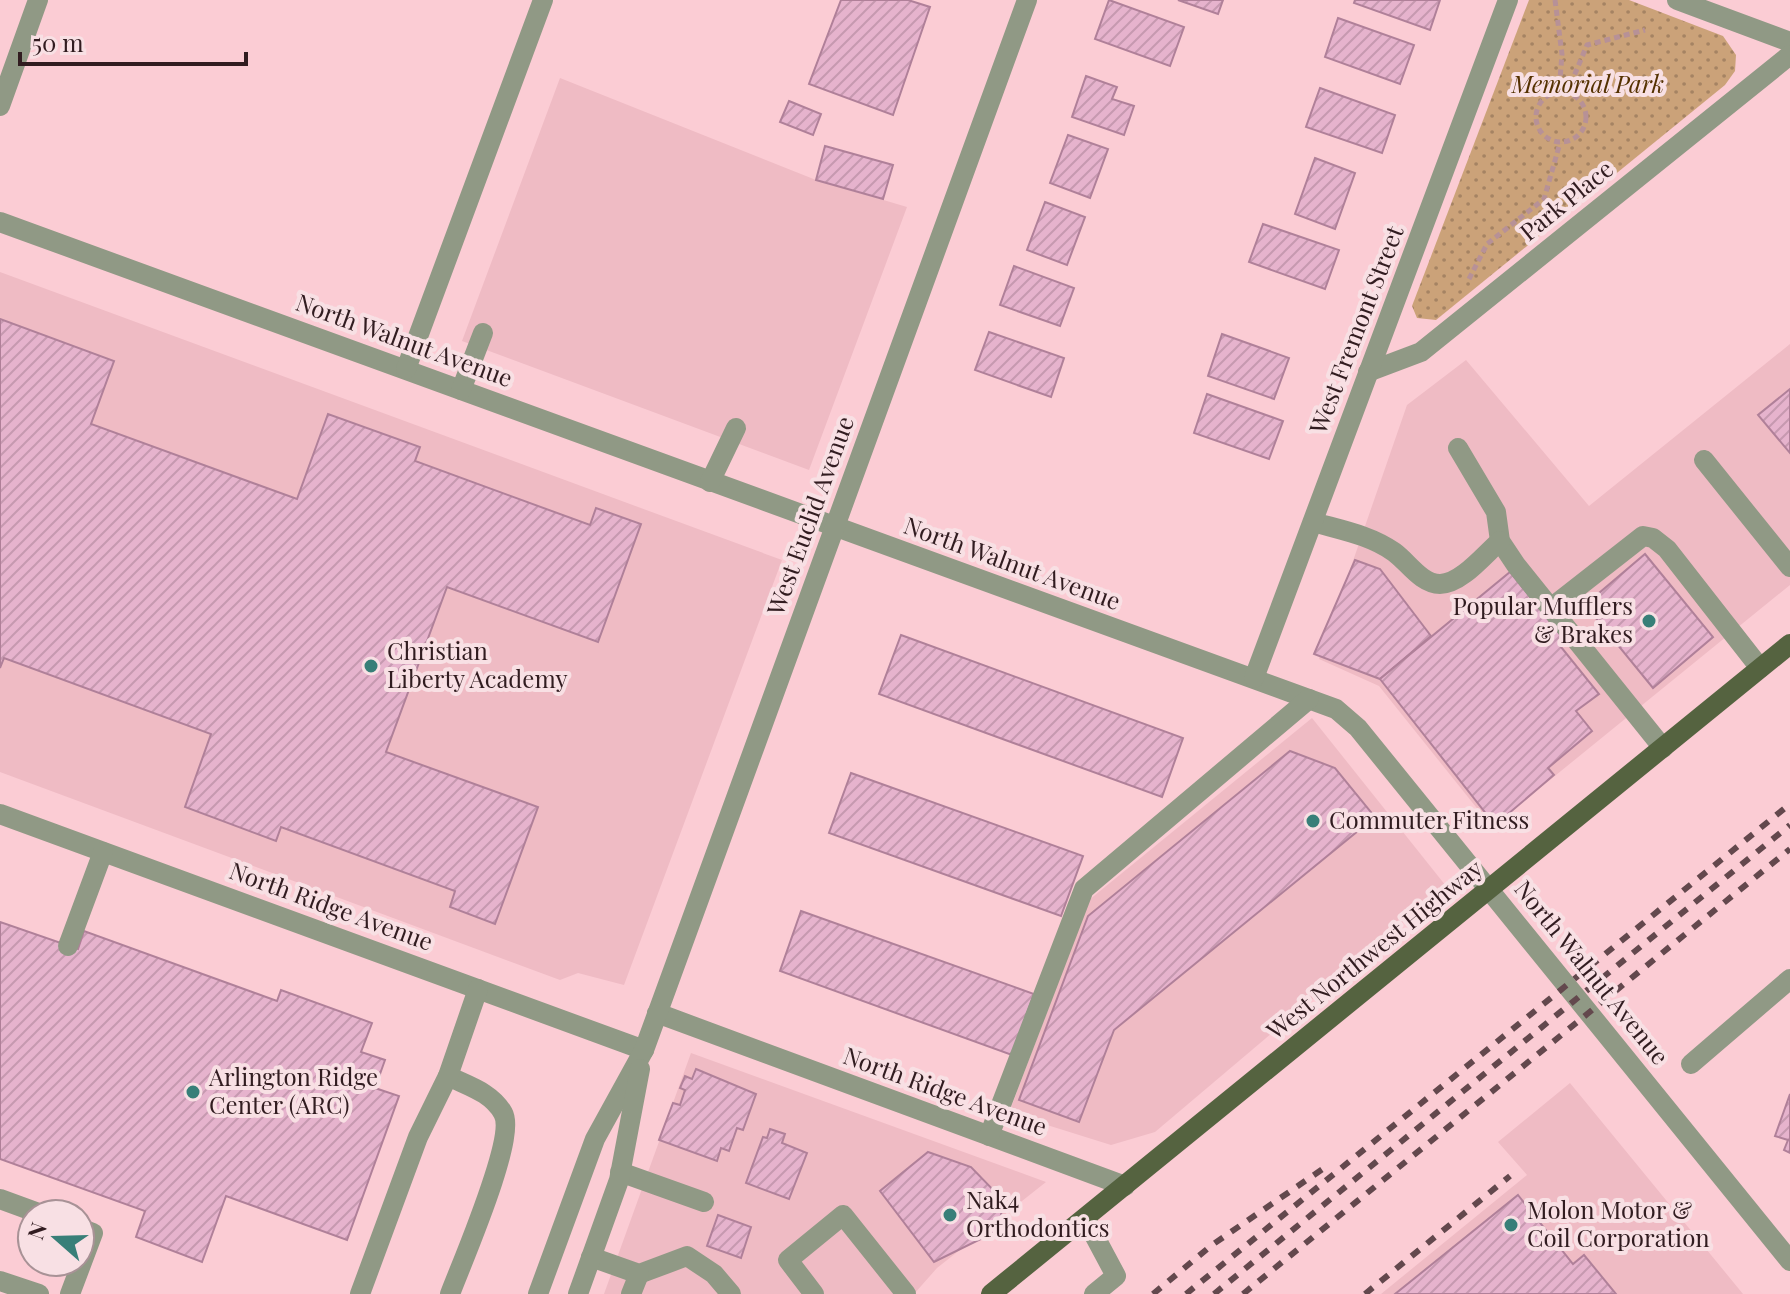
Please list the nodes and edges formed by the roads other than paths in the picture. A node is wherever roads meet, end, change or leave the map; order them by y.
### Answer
1 (38, 0) edge
2 (543, 0) edge
3 (1027, 0) edge
4 (1508, 0) edge
5 (1677, 0) edge
6 (1790, 42) edge
7 (1790, 55) edge
8 (0, 106) edge
9 (0, 222) edge
10 (483, 333) dead end
11 (406, 369) junction
12 (1368, 372) junction
13 (461, 390) junction
14 (736, 428) dead end
15 (1458, 448) dead end
16 (1704, 460) dead end
17 (710, 482) junction
18 (1313, 522) junction
19 (834, 529) junction
20 (1500, 541) junction
21 (1790, 567) edge
22 (1551, 608) junction
23 (1790, 644) edge
24 (1760, 668) junction
25 (1254, 678) junction
26 (1309, 699) junction
27 (1663, 748) junction
28 (0, 814) edge
29 (103, 852) junction
30 (1491, 890) junction
31 (68, 946) dead end
32 (1790, 979) edge
33 (478, 989) junction
34 (657, 1013) junction
35 (644, 1050) junction
36 (1691, 1064) dead end
37 (448, 1076) junction
38 (989, 1136) junction
39 (620, 1172) junction
40 (1125, 1186) junction
41 (704, 1202) dead end
42 (1085, 1218) junction
43 (591, 1257) junction
44 (1790, 1261) edge
45 (639, 1274) junction
46 (0, 1281) edge
47 (39, 1294) edge
48 (360, 1294) edge
49 (450, 1294) edge
50 (538, 1294) edge
51 (578, 1294) edge
52 (631, 1294) edge
53 (731, 1294) edge
54 (814, 1294) edge
55 (906, 1294) edge
56 (991, 1294) edge
57 (1094, 1294) edge

1 - 8 street
2 - 11 street
3 - 19 street, West Euclid Avenue
4 - 12 street, West Fremont Street
5 - 6 street
7 - 12 street, Park Place
9 - 11 street, North Walnut Avenue
10 - 13 street
11 - 13 street, North Walnut Avenue
12 - 18 street, West Fremont Street
13 - 17 street, North Walnut Avenue
14 - 17 street
15 - 20 street
16 - 21 street
17 - 19 street, North Walnut Avenue
18 - 20 street
18 - 25 street, West Fremont Street
19 - 25 street, North Walnut Avenue
19 - 34 street, West Euclid Avenue
20 - 22 street
22 - 24 street
22 - 27 street
23 - 24 main road, West Northwest Highway
24 - 27 main road, West Northwest Highway
25 - 26 street, North Walnut Avenue
26 - 30 street, North Walnut Avenue
26 - 38 street
27 - 30 main road, West Northwest Highway
28 - 29 street, North Ridge Avenue
29 - 31 street
29 - 33 street, North Ridge Avenue
30 - 40 main road, West Northwest Highway
30 - 44 street, North Walnut Avenue
32 - 36 street
33 - 35 street, North Ridge Avenue
33 - 37 street
34 - 35 street, West Euclid Avenue
34 - 38 street, North Ridge Avenue
35 - 39 street, West Euclid Avenue
35 - 50 street, West Euclid Avenue
37 - 48 street
37 - 49 street
38 - 40 street, North Ridge Avenue
39 - 41 street
39 - 43 street, West Euclid Avenue
40 - 42 main road, West Northwest Highway
42 - 56 main road, West Northwest Highway
42 - 57 street
43 - 45 street
43 - 51 street, West Euclid Avenue
45 - 52 street
45 - 53 street
46 - 47 street
54 - 55 street

